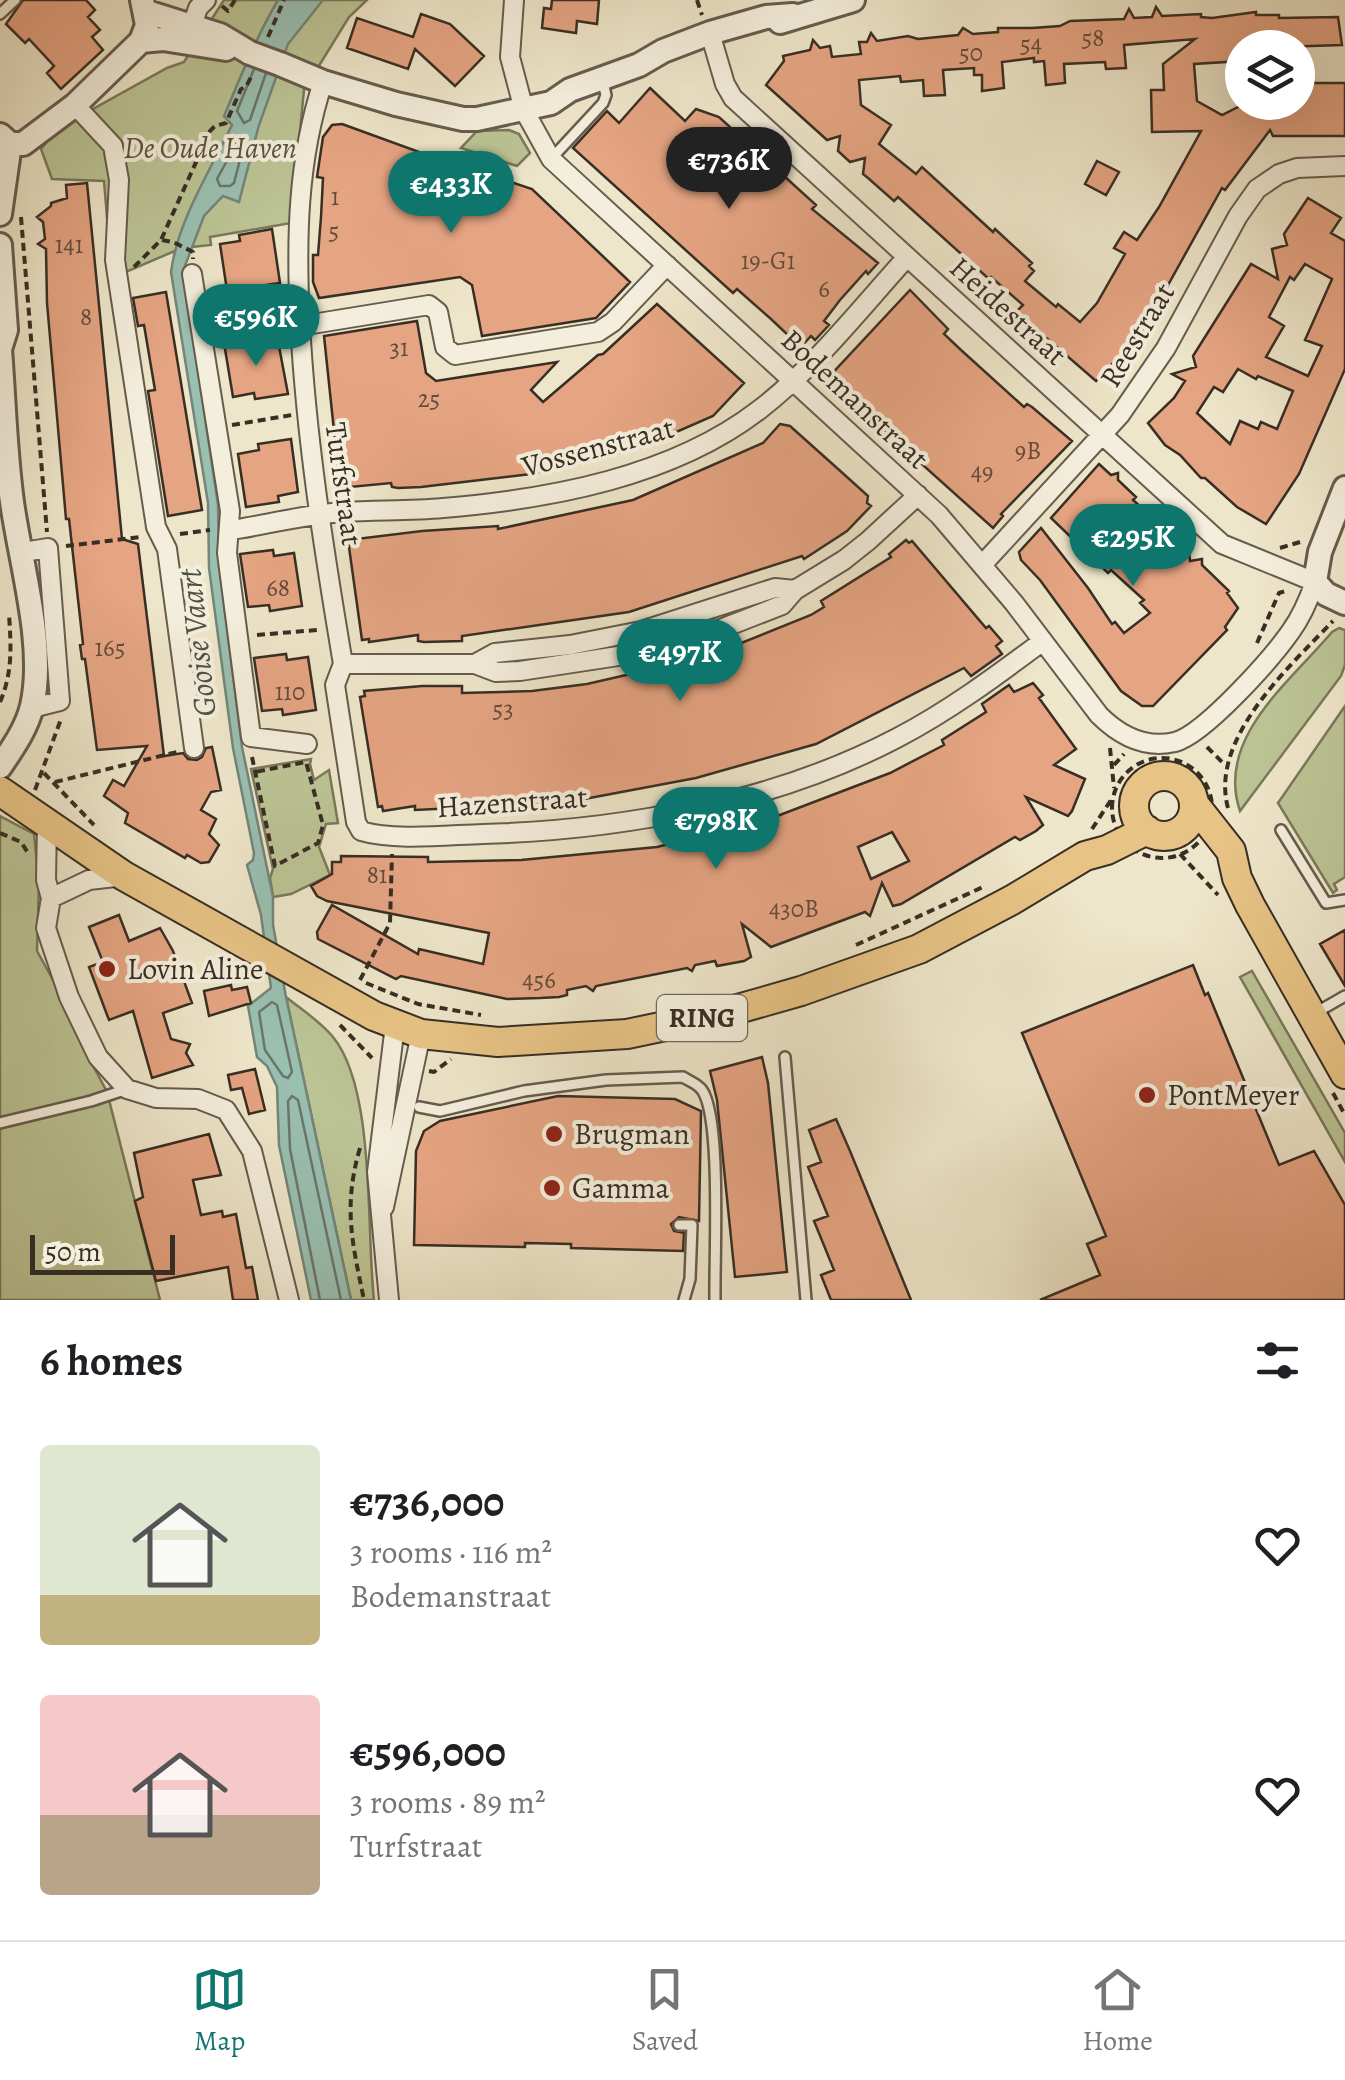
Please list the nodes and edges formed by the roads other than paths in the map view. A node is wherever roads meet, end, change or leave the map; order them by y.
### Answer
1 (14, 0) edge
2 (206, 0) edge
3 (514, 0) edge
4 (853, 0) edge
5 (144, 6) edge
6 (0, 14) edge
7 (192, 26) junction
8 (140, 41) junction
9 (712, 41) junction
10 (250, 65) junction
11 (602, 78) junction
12 (323, 82) junction
13 (522, 103) junction
14 (75, 105) junction
15 (5, 140) edge
16 (551, 158) junction
17 (1345, 166) edge
18 (10, 211) edge
19 (0, 245) edge
20 (907, 257) junction
21 (667, 265) junction
22 (192, 274) dead end
23 (300, 326) junction
24 (0, 349) edge
25 (795, 381) junction
26 (1103, 434) junction
27 (1344, 494) edge
28 (918, 495) junction
29 (320, 515) junction
30 (230, 528) junction
31 (23, 552) junction
32 (982, 565) junction
33 (1315, 582) junction
34 (1340, 611) edge
35 (1043, 641) junction
36 (343, 664) junction
37 (32, 708) junction
38 (307, 744) dead end
39 (194, 748) road end
40 (0, 767) edge
41 (0, 791) edge
42 (1203, 810) junction
43 (1127, 820) junction
44 (46, 822) junction
45 (1280, 830) dead end
46 (361, 831) joint
47 (1185, 840) junction
48 (124, 876) junction
49 (1237, 878) junction
50 (51, 898) junction
51 (1345, 900) edge
52 (1345, 996) edge
53 (408, 1030) junction
54 (1327, 1033) edge
55 (784, 1056) dead end
56 (1345, 1074) edge
57 (127, 1089) junction
58 (412, 1106) junction
59 (0, 1122) edge
60 (382, 1212) junction
61 (679, 1225) dead end
62 (289, 1300) edge
63 (388, 1300) edge
64 (684, 1300) edge
65 (714, 1300) edge
66 (806, 1300) edge

1 - 6 lane
2 - 7 street
3 - 13 street, Bodemanstraat
4 - 9 street
5 - 7 street
5 - 8 street
7 - 10 street
8 - 10 street
8 - 14 street
9 - 11 street
9 - 20 street, Heidestraat
10 - 12 street, bridge
11 - 13 street
11 - 16 lane
12 - 13 street
12 - 23 street, Turfstraat
13 - 16 street, Bodemanstraat
14 - 15 street
14 - 39 street
15 - 18 street
16 - 21 street, Bodemanstraat
17 - 26 street, Reestraat
19 - 24 street
20 - 25 street, Vossenstraat
20 - 26 street, Heidestraat
21 - 23 street
21 - 25 street, Bodemanstraat
22 - 30 street
23 - 29 street, Turfstraat
24 - 31 street
25 - 28 street, Bodemanstraat
25 - 29 street, Vossenstraat
26 - 32 street, Reestraat
26 - 33 street, Heidestraat
27 - 33 street
28 - 32 street, Bodemanstraat
28 - 36 street
29 - 30 street, Vossenstraat
29 - 36 street, Turfstraat
30 - 38 street
31 - 37 street
31 - 37 street
32 - 35 street, Bodemanstraat
33 - 34 street
33 - 35 street, Bodemanstraat
35 - 46 street, Hazenstraat
36 - 46 street, Turfstraat
37 - 40 street
41 - 44 main road, RING
42 - 43 main road, RING
42 - 47 main road
42 - 49 main road, RING
43 - 47 main road, RING
43 - 53 main road, RING
44 - 48 main road, RING
44 - 50 street
45 - 51 lane
47 - 49 main road, RING
48 - 50 street
48 - 53 main road, RING
49 - 54 main road, RING
50 - 57 street
52 - 54 lane
53 - 58 street
53 - 60 street
54 - 56 main road, RING
55 - 66 lane
57 - 59 lane
57 - 62 street
58 - 60 street
58 - 65 lane
60 - 63 street
61 - 64 lane

